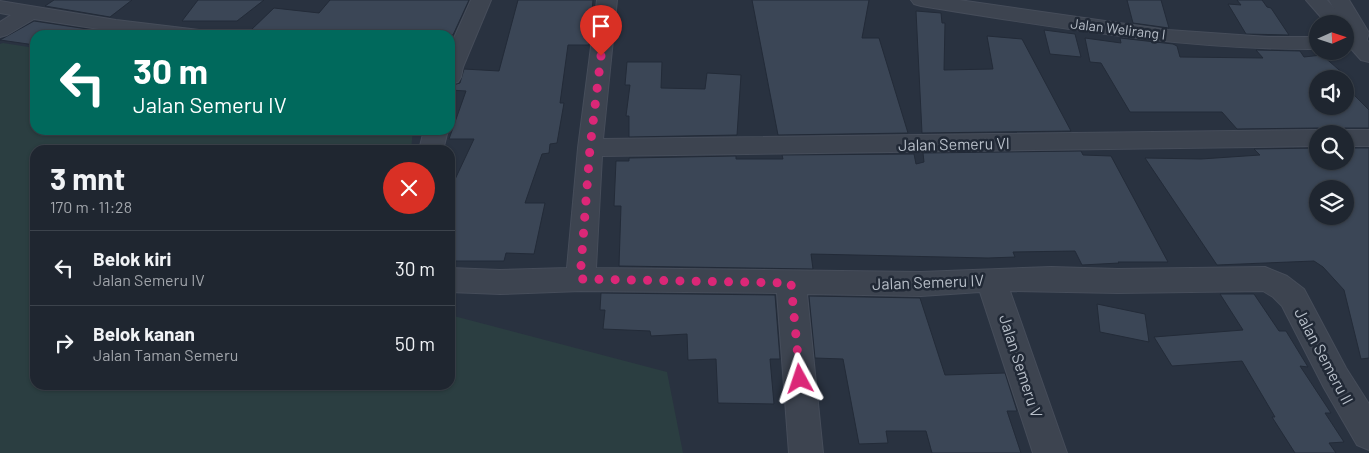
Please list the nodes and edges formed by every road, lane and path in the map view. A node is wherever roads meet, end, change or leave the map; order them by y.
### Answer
1 (74, 0) edge
2 (481, 0) edge
3 (608, 0) edge
4 (920, 0) edge
5 (1316, 0) edge
6 (1339, 0) edge
7 (0, 7) edge
8 (30, 12) junction
9 (53, 15) junction
10 (1330, 15) edge
11 (1348, 15) edge
12 (1354, 26) edge
13 (149, 30) edge
14 (0, 31) edge
15 (1354, 42) edge
16 (1309, 43) edge
17 (455, 61) edge
18 (1309, 138) edge
19 (1354, 138) edge
20 (1369, 138) edge
21 (590, 148) junction
22 (580, 279) junction
23 (455, 280) edge
24 (991, 280) junction
25 (1276, 282) joint
26 (791, 283) junction
27 (1369, 434) edge
28 (806, 453) edge
29 (1050, 453) edge

1 - 9 street
2 - 17 street
3 - 21 street
4 - 16 street, Jalan Welirang I
5 - 10 street
6 - 11 street
7 - 8 street
8 - 9 street
8 - 14 street
9 - 13 street
12 - 15 street
18 - 21 street, Jalan Semeru VI
19 - 20 street
21 - 22 street
22 - 23 street, Jalan Semeru IV
22 - 26 street, Jalan Semeru IV
24 - 25 street, Jalan Semeru IV
24 - 26 street, Jalan Semeru IV
24 - 29 street, Jalan Semeru V
25 - 27 street, Jalan Semeru II
26 - 28 street

